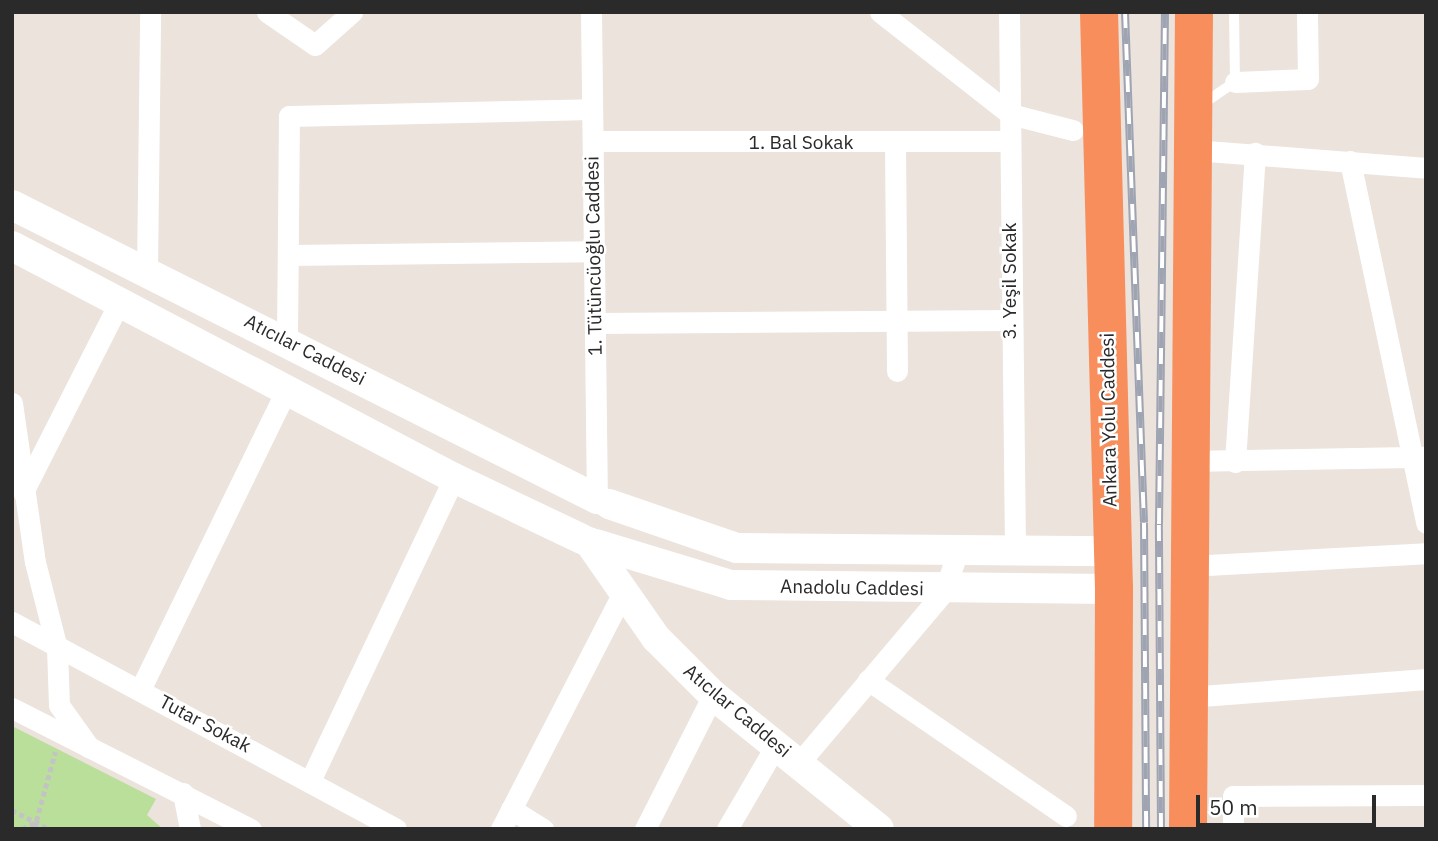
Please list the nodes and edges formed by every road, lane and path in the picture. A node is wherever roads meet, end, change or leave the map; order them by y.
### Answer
1 (150, 12) edge
2 (267, 12) edge
3 (352, 12) edge
4 (591, 12) edge
5 (880, 12) edge
6 (1009, 12) edge
7 (1100, 12) edge
8 (1194, 12) edge
9 (1234, 12) edge
10 (1307, 12) edge
11 (1235, 82) junction
12 (592, 109) junction
13 (1193, 111) junction
14 (1010, 114) junction
15 (1073, 130) dead end
16 (593, 141) junction
17 (1010, 141) junction
18 (895, 143) junction
19 (1194, 150) junction
20 (1255, 153) junction
21 (1350, 161) junction
22 (1426, 167) edge
23 (12, 205) edge
24 (12, 246) edge
25 (594, 251) junction
26 (288, 255) junction
27 (147, 271) junction
28 (119, 303) junction
29 (1010, 320) junction
30 (896, 321) junction
31 (595, 323) junction
32 (287, 340) junction
33 (897, 371) dead end
34 (286, 390) junction
35 (12, 403) edge
36 (1420, 457) edge
37 (1188, 461) junction
38 (1235, 462) junction
39 (454, 478) junction
40 (23, 492) junction
41 (603, 502) junction
42 (1426, 523) edge
43 (589, 542) junction
44 (958, 550) junction
45 (1015, 550) junction
46 (1112, 551) junction
47 (1426, 553) edge
48 (1189, 566) junction
49 (1114, 589) junction
50 (945, 590) junction
51 (623, 593) junction
52 (12, 622) edge
53 (57, 648) junction
54 (1426, 679) edge
55 (868, 680) junction
56 (140, 690) junction
57 (713, 695) junction
58 (1188, 697) junction
59 (12, 708) edge
60 (60, 732) junction
61 (89, 747) junction
62 (788, 754) junction
63 (310, 781) junction
64 (183, 793) junction
65 (1426, 795) edge
66 (511, 809) junction
67 (12, 810) edge
68 (1066, 816) dead end
69 (37, 822) junction
70 (22, 829) edge
71 (34, 829) edge
72 (49, 829) edge
73 (190, 829) edge
74 (251, 829) edge
75 (396, 829) edge
76 (501, 829) edge
77 (543, 829) edge
78 (645, 829) edge
79 (727, 829) edge
80 (879, 829) edge
81 (1113, 829) edge
82 (1188, 829) edge
83 (1233, 829) edge

1 - 27 street
2 - 3 street
4 - 12 street, 1. Tütüncüoğlu Caddesi
5 - 14 street
6 - 14 street, 3. Yeşil Sokak
7 - 46 highway, Ankara Yolu Caddesi
8 - 13 highway
9 - 11 lane
10 - 11 street
11 - 13 lane
12 - 16 street, 1. Tütüncüoğlu Caddesi
12 - 26 street
13 - 19 highway
14 - 15 street
14 - 17 street, 3. Yeşil Sokak
16 - 18 street, 1. Bal Sokak
16 - 25 street, 1. Tütüncüoğlu Caddesi
17 - 18 street, 1. Bal Sokak
17 - 29 street, 3. Yeşil Sokak
18 - 30 street
19 - 20 street
19 - 37 highway
20 - 21 street
20 - 38 street
21 - 22 street
21 - 36 street
23 - 27 main road, Atıcılar Caddesi
24 - 28 main road
25 - 26 street
25 - 31 street, 1. Tütüncüoğlu Caddesi
26 - 32 street
27 - 32 main road, Atıcılar Caddesi
28 - 34 main road
28 - 40 street
29 - 30 street
29 - 45 street, 3. Yeşil Sokak
30 - 31 street
30 - 33 street
31 - 41 street, 1. Tütüncüoğlu Caddesi
32 - 41 main road, Atıcılar Caddesi
34 - 39 main road
34 - 56 street
35 - 40 street
36 - 38 street
36 - 42 street
37 - 38 street
37 - 48 highway
39 - 43 main road
39 - 63 street
40 - 53 street
41 - 43 main road
41 - 44 main road, Anadolu Caddesi
43 - 50 main road, Anadolu Caddesi
43 - 51 main road, Atıcılar Caddesi
44 - 45 main road, Anadolu Caddesi
44 - 50 street
45 - 46 main road, Anadolu Caddesi
46 - 49 highway, Ankara Yolu Caddesi
47 - 48 street
48 - 58 highway
49 - 50 main road, Anadolu Caddesi
49 - 81 highway, Ankara Yolu Caddesi
50 - 55 street
51 - 57 main road, Atıcılar Caddesi
51 - 66 street
52 - 53 street, Tutar Sokak
53 - 56 street, Tutar Sokak
53 - 61 street
54 - 58 street
55 - 62 street
55 - 68 street
56 - 63 street, Tutar Sokak
57 - 62 main road, Atıcılar Caddesi
57 - 78 street
58 - 82 highway
59 - 60 street
60 - 61 street
60 - 69 path
61 - 64 street
62 - 79 street
62 - 80 main road, Atıcılar Caddesi
63 - 75 street, Tutar Sokak
64 - 73 street
64 - 74 street
65 - 83 street
66 - 76 street
66 - 77 street
67 - 69 path
69 - 70 path
69 - 71 path
69 - 72 path

